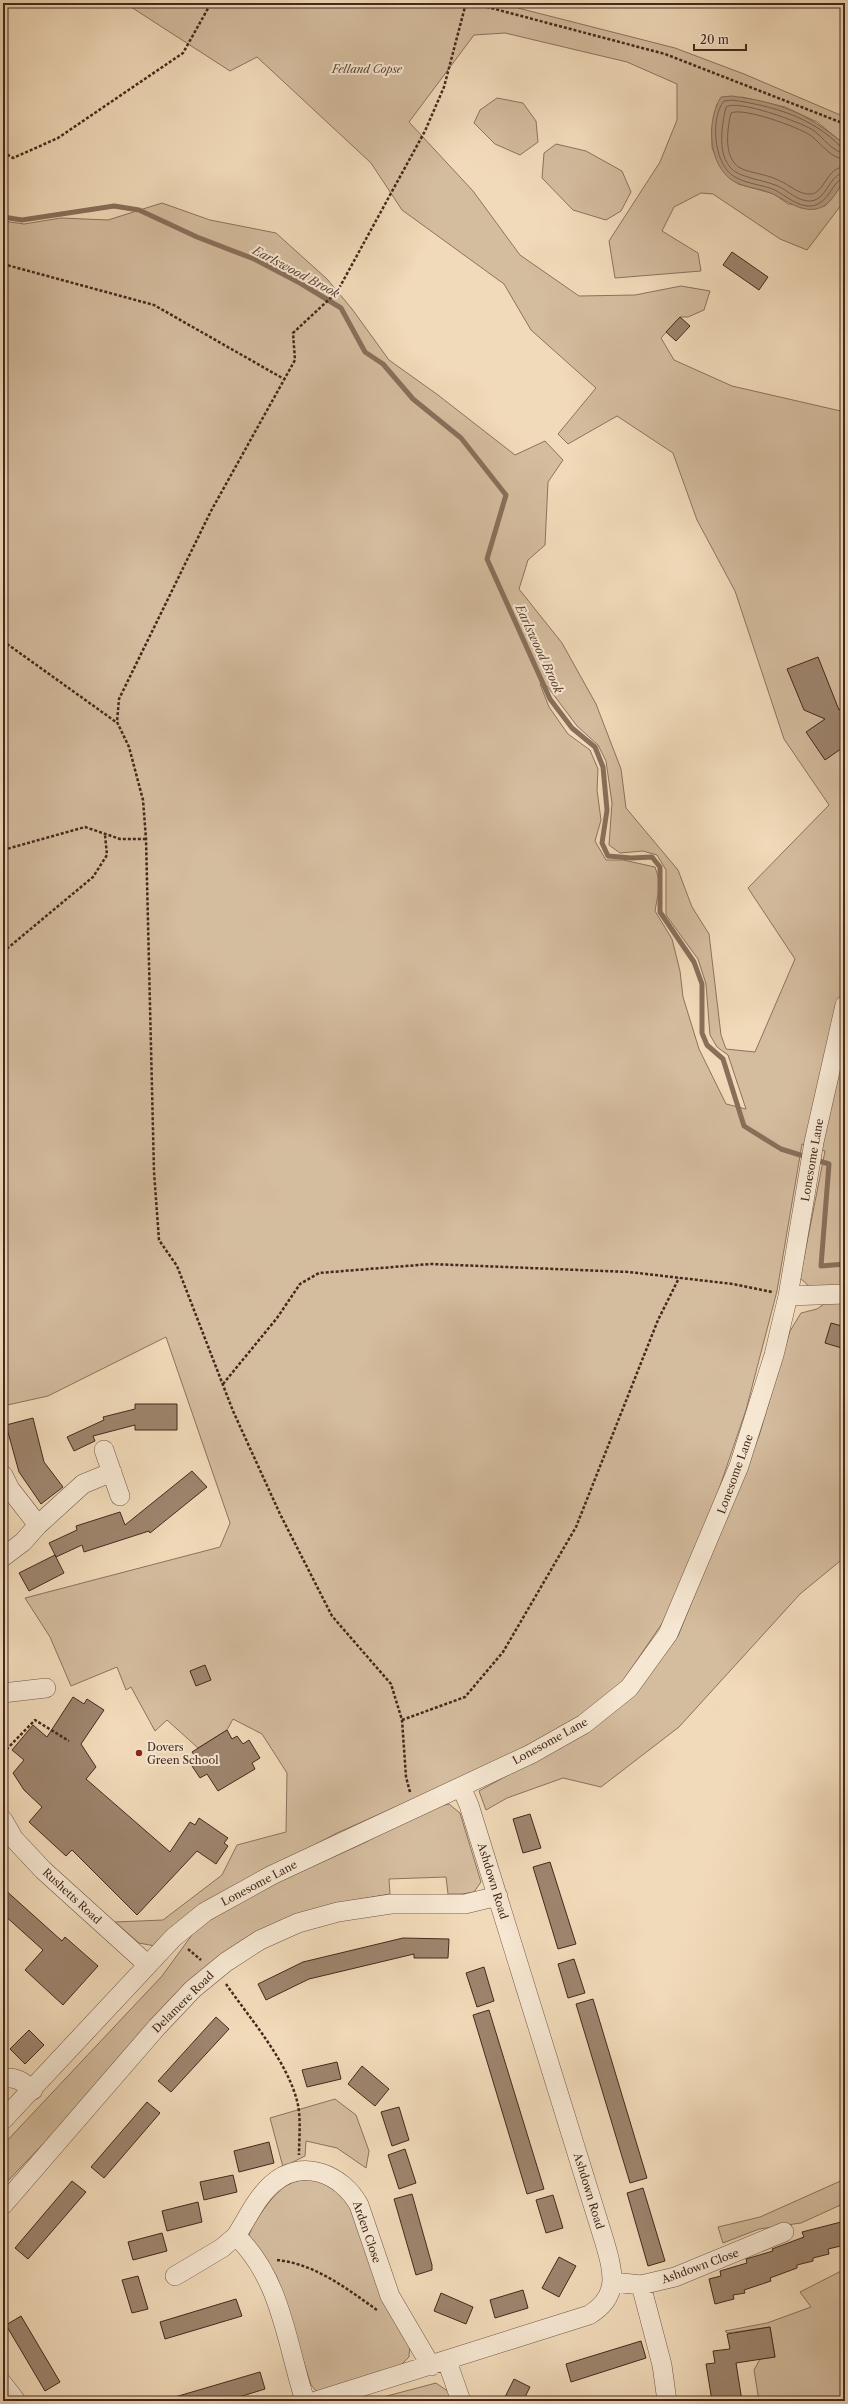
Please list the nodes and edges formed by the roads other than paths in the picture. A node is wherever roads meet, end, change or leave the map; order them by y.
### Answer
1 (845, 1005) edge
2 (845, 1294) edge
3 (788, 1296) junction
4 (104, 1450) dead end
5 (112, 1472) junction
6 (6, 1482) edge
7 (120, 1496) dead end
8 (38, 1525) junction
9 (3, 1557) edge
10 (46, 1688) dead end
11 (3, 1693) edge
12 (461, 1787) junction
13 (3, 1820) edge
14 (498, 1896) junction
15 (148, 1965) junction
16 (3, 2079) edge
17 (34, 2090) junction
18 (3, 2120) edge
19 (3, 2205) edge
20 (784, 2232) dead end
21 (236, 2236) junction
22 (175, 2276) dead end
23 (613, 2282) junction
24 (640, 2285) junction
25 (439, 2364) junction
26 (3, 2384) edge
27 (16, 2401) edge
28 (305, 2401) edge
29 (316, 2401) edge
30 (461, 2401) edge
31 (667, 2401) edge

1 - 3 street, Lonesome Lane
2 - 3 street
3 - 12 street, Lonesome Lane
4 - 5 street
5 - 7 street
5 - 8 street
6 - 8 street
8 - 9 street
10 - 11 street
12 - 14 street, Ashdown Road
12 - 15 street, Lonesome Lane
13 - 15 street, Rushetts Road
14 - 19 street, Delamere Road
14 - 23 street, Ashdown Road
15 - 17 street, Lonesome Lane
16 - 17 street
17 - 18 street, Lonesome Lane
20 - 24 street, Ashdown Close
21 - 22 street, Arden Close
21 - 25 street, Arden Close
21 - 28 street
23 - 24 street, Ashdown Close
23 - 25 street
24 - 31 street
25 - 29 street
25 - 30 street, Arden Close
26 - 27 street

